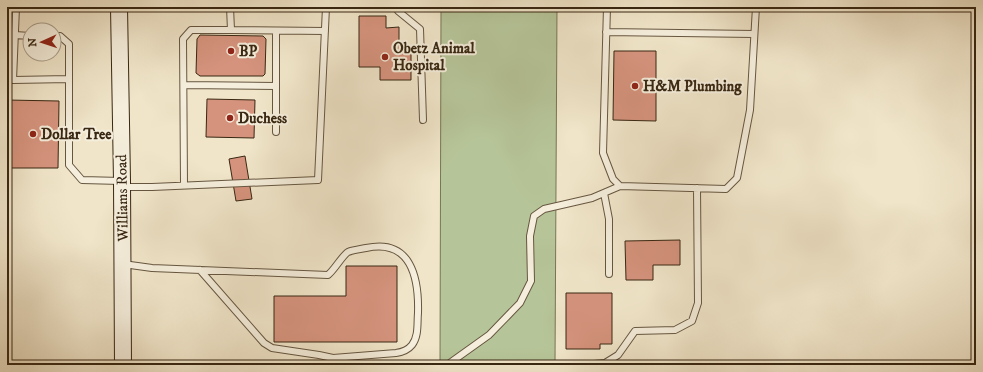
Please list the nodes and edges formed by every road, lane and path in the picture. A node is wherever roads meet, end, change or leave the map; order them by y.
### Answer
1 (16, 7) edge
2 (119, 7) edge
3 (230, 7) edge
4 (326, 7) edge
5 (398, 7) edge
6 (607, 7) edge
7 (756, 7) edge
8 (230, 30) junction
9 (276, 31) junction
10 (325, 31) junction
11 (606, 32) junction
12 (754, 34) junction
13 (15, 35) junction
14 (22, 35) edge
15 (62, 38) edge
16 (69, 79) junction
17 (184, 85) junction
18 (276, 86) junction
19 (423, 120) dead end
20 (276, 132) dead end
21 (122, 184) junction
22 (184, 186) junction
23 (620, 186) junction
24 (697, 188) junction
25 (604, 193) junction
26 (123, 264) junction
27 (200, 270) junction
28 (608, 274) dead end
29 (333, 358) junction
30 (123, 365) edge
31 (345, 365) edge
32 (447, 365) edge
33 (583, 365) edge

1 - 13 lane
2 - 21 main road, Williams Road
3 - 8 lane
4 - 10 lane
5 - 19 lane
6 - 11 lane
7 - 12 lane
8 - 9 lane
8 - 17 lane
9 - 10 lane
9 - 18 lane
10 - 22 lane
11 - 12 lane
11 - 23 lane
12 - 24 lane
13 - 14 lane
13 - 16 lane
15 - 16 lane
16 - 21 lane
17 - 18 lane
17 - 22 lane
18 - 20 lane
21 - 22 lane
21 - 26 main road, Williams Road
23 - 24 lane
23 - 25 lane
24 - 33 lane
25 - 28 lane
25 - 32 lane
26 - 27 lane
26 - 30 main road, Williams Road
27 - 29 lane
27 - 29 lane
29 - 31 lane

